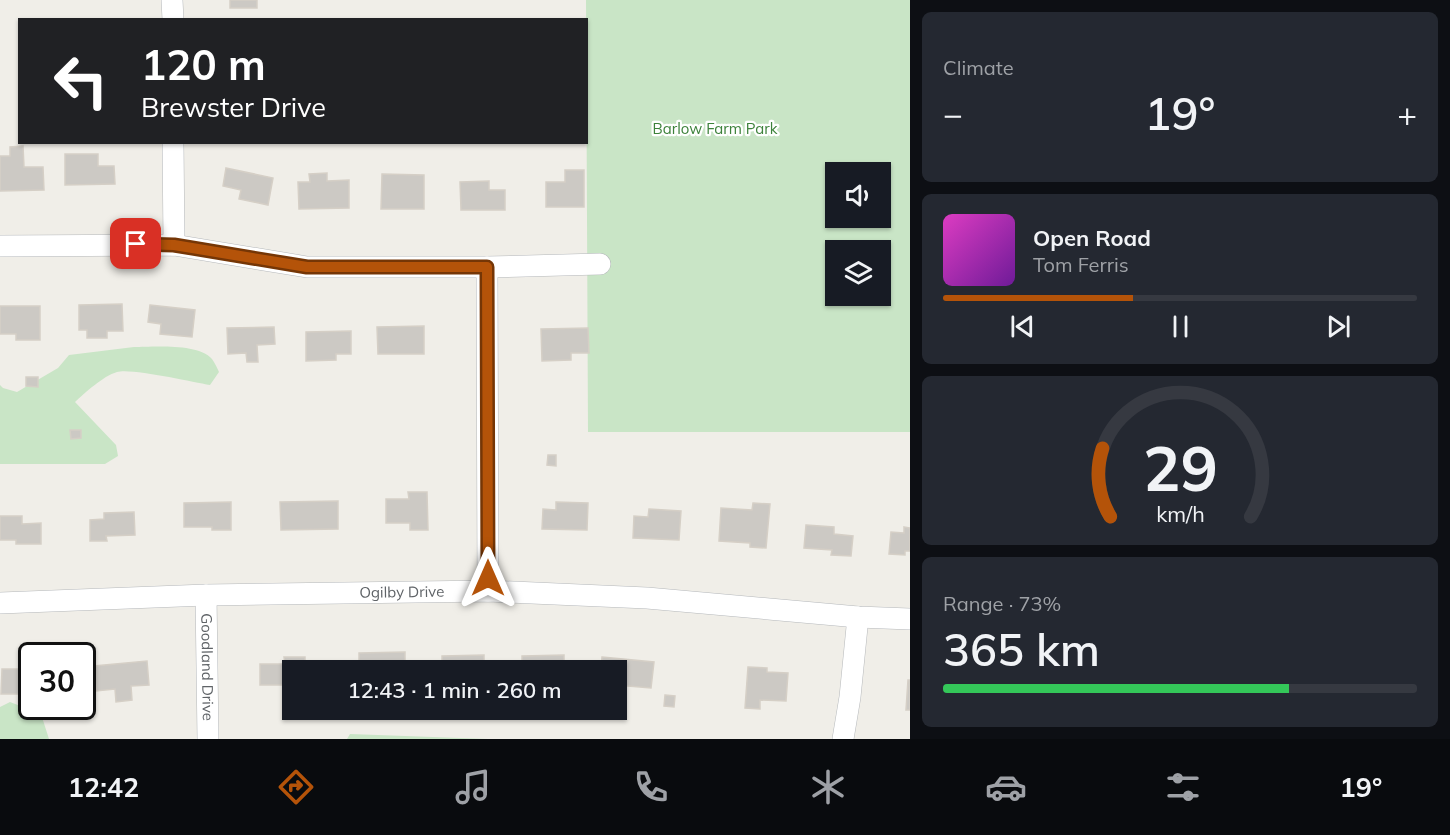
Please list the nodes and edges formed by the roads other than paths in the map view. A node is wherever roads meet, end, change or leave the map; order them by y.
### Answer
1 (172, 0) edge
2 (172, 18) edge
3 (173, 144) edge
4 (174, 245) junction
5 (0, 246) edge
6 (600, 264) dead end
7 (487, 267) junction
8 (488, 591) junction
9 (206, 595) junction
10 (0, 603) edge
11 (858, 617) junction
12 (910, 619) edge
13 (208, 739) edge
14 (843, 739) edge

1 - 2 street
3 - 4 street
4 - 5 street
4 - 7 street
6 - 7 street
7 - 8 street
8 - 9 street, Ogilby Drive
8 - 11 street, Ogilby Drive
9 - 10 street, Ogilby Drive
9 - 13 street, Goodland Drive
11 - 12 street, Ogilby Drive
11 - 14 street

